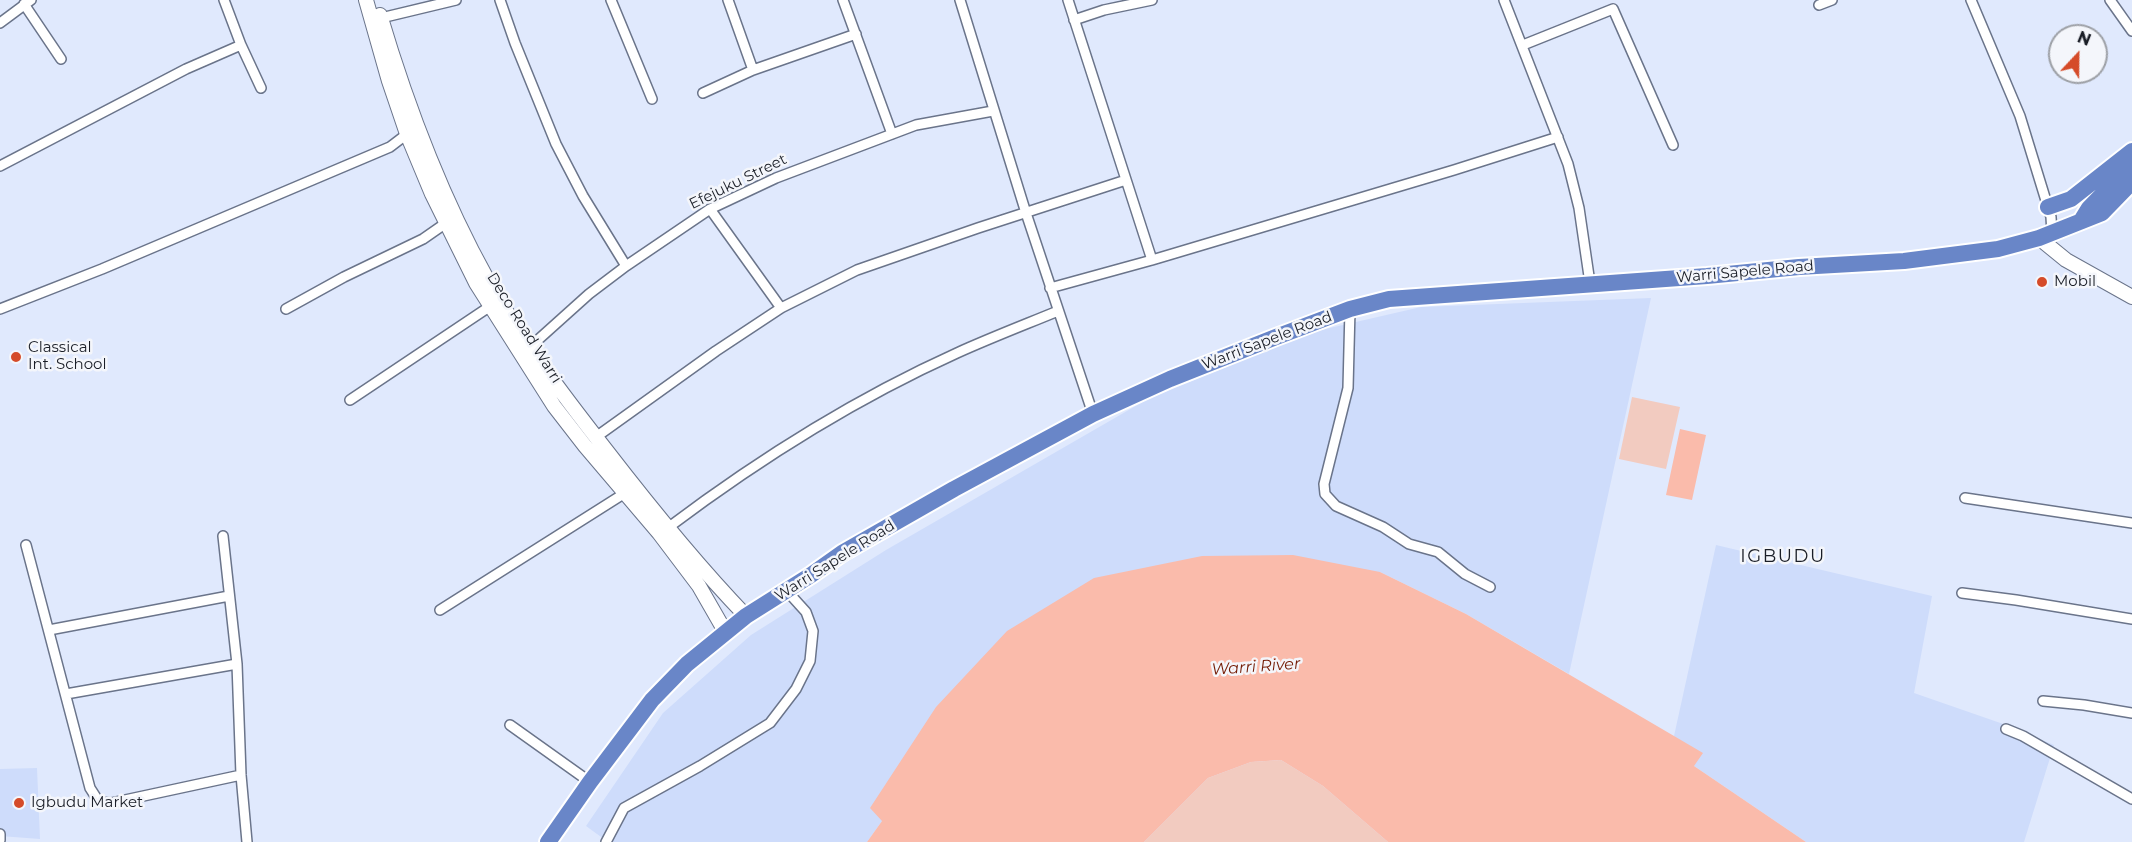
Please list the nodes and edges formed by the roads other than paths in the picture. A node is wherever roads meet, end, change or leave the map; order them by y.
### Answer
1 (224, 0) edge
2 (366, 0) edge
3 (375, 0) edge
4 (456, 0) edge
5 (500, 0) edge
6 (611, 0) edge
7 (728, 0) edge
8 (843, 0) edge
9 (960, 0) edge
10 (1068, 0) edge
11 (1152, 0) edge
12 (1504, 0) edge
13 (1832, 0) edge
14 (1971, 0) edge
15 (2110, 0) edge
16 (28, 2) edge
17 (1612, 4) edge
18 (1819, 5) dead end
19 (381, 18) junction
20 (1074, 20) junction
21 (0, 23) edge
22 (2132, 31) edge
23 (856, 34) junction
24 (241, 45) junction
25 (1523, 45) junction
26 (61, 59) dead end
27 (753, 70) junction
28 (261, 88) dead end
29 (703, 93) dead end
30 (652, 99) dead end
31 (993, 111) junction
32 (407, 134) junction
33 (892, 134) junction
34 (1558, 137) junction
35 (1674, 145) dead end
36 (2132, 151) edge
37 (2132, 164) edge
38 (0, 166) edge
39 (1126, 180) junction
40 (2132, 182) edge
41 (2048, 207) junction
42 (710, 209) junction
43 (1026, 213) junction
44 (2081, 221) junction
45 (446, 223) junction
46 (2046, 236) junction
47 (1152, 260) junction
48 (627, 266) junction
49 (1590, 283) junction
50 (1050, 288) junction
51 (2132, 297) edge
52 (495, 303) junction
53 (782, 308) junction
54 (0, 309) edge
55 (286, 309) dead end
56 (1350, 309) junction
57 (1058, 311) junction
58 (530, 347) junction
59 (350, 400) dead end
60 (1093, 414) junction
61 (596, 437) junction
62 (625, 493) junction
63 (1965, 498) dead end
64 (2132, 523) edge
65 (669, 528) junction
66 (223, 536) dead end
67 (26, 545) dead end
68 (1490, 587) dead end
69 (787, 591) junction
70 (1962, 593) dead end
71 (230, 596) junction
72 (440, 610) dead end
73 (746, 616) junction
74 (2132, 619) edge
75 (49, 630) junction
76 (726, 633) junction
77 (237, 664) junction
78 (66, 694) junction
79 (2043, 700) dead end
80 (2132, 713) edge
81 (510, 725) dead end
82 (2006, 729) dead end
83 (241, 775) junction
84 (590, 782) junction
85 (2132, 799) edge
86 (0, 834) edge
87 (0, 840) edge
88 (247, 842) edge
89 (548, 842) edge
90 (606, 842) edge

1 - 24 street
2 - 32 main road, Deco Road Warri
3 - 19 main road, Deco Road Warri
4 - 19 street
5 - 48 street
6 - 30 street
7 - 27 street
8 - 23 street
9 - 31 street
10 - 20 street
11 - 20 street
12 - 25 street
13 - 18 street
14 - 41 street
15 - 22 street
16 - 21 street
16 - 26 street
17 - 25 street
17 - 35 street
19 - 52 main road, Deco Road Warri
20 - 39 street
23 - 27 street
23 - 33 street
24 - 28 street
24 - 38 street
25 - 34 street
27 - 29 street
31 - 33 street, Efejuku Street
31 - 43 street
32 - 45 main road, Deco Road Warri
32 - 54 street
33 - 42 street, Efejuku Street
34 - 47 street
34 - 49 street
36 - 41 highway
37 - 44 highway
39 - 43 street
39 - 47 street
40 - 44 highway, Warri Sapele Road
41 - 46 street
42 - 48 street, Efejuku Street
42 - 53 street
43 - 50 street
43 - 53 street
44 - 46 highway, Warri Sapele Road
45 - 52 main road, Deco Road Warri
45 - 55 street
46 - 49 highway, Warri Sapele Road
46 - 51 main road
47 - 50 street
48 - 58 street, Efejuku Street
49 - 56 highway, Warri Sapele Road
50 - 57 street
52 - 58 main road, Deco Road Warri
52 - 59 street
52 - 62 main road, Deco Road Warri
53 - 61 street
56 - 60 highway, Warri Sapele Road
56 - 68 street
57 - 60 street
57 - 65 street
58 - 61 main road, Deco Road Warri
60 - 69 highway, Warri Sapele Road
61 - 65 main road, Deco Road Warri
62 - 72 street
62 - 76 main road, Deco Road Warri
63 - 64 street
65 - 73 main road, Deco Road Warri
66 - 71 street
67 - 75 street
69 - 73 highway, Warri Sapele Road
69 - 90 street
70 - 74 street
71 - 75 street
71 - 77 street
73 - 76 highway, Warri Sapele Road
75 - 78 street
76 - 84 highway, Warri Sapele Road
77 - 78 street
77 - 83 street
78 - 83 street
79 - 80 street
81 - 84 street
82 - 85 street
83 - 88 street
84 - 89 highway, Warri Sapele Road
86 - 87 street

